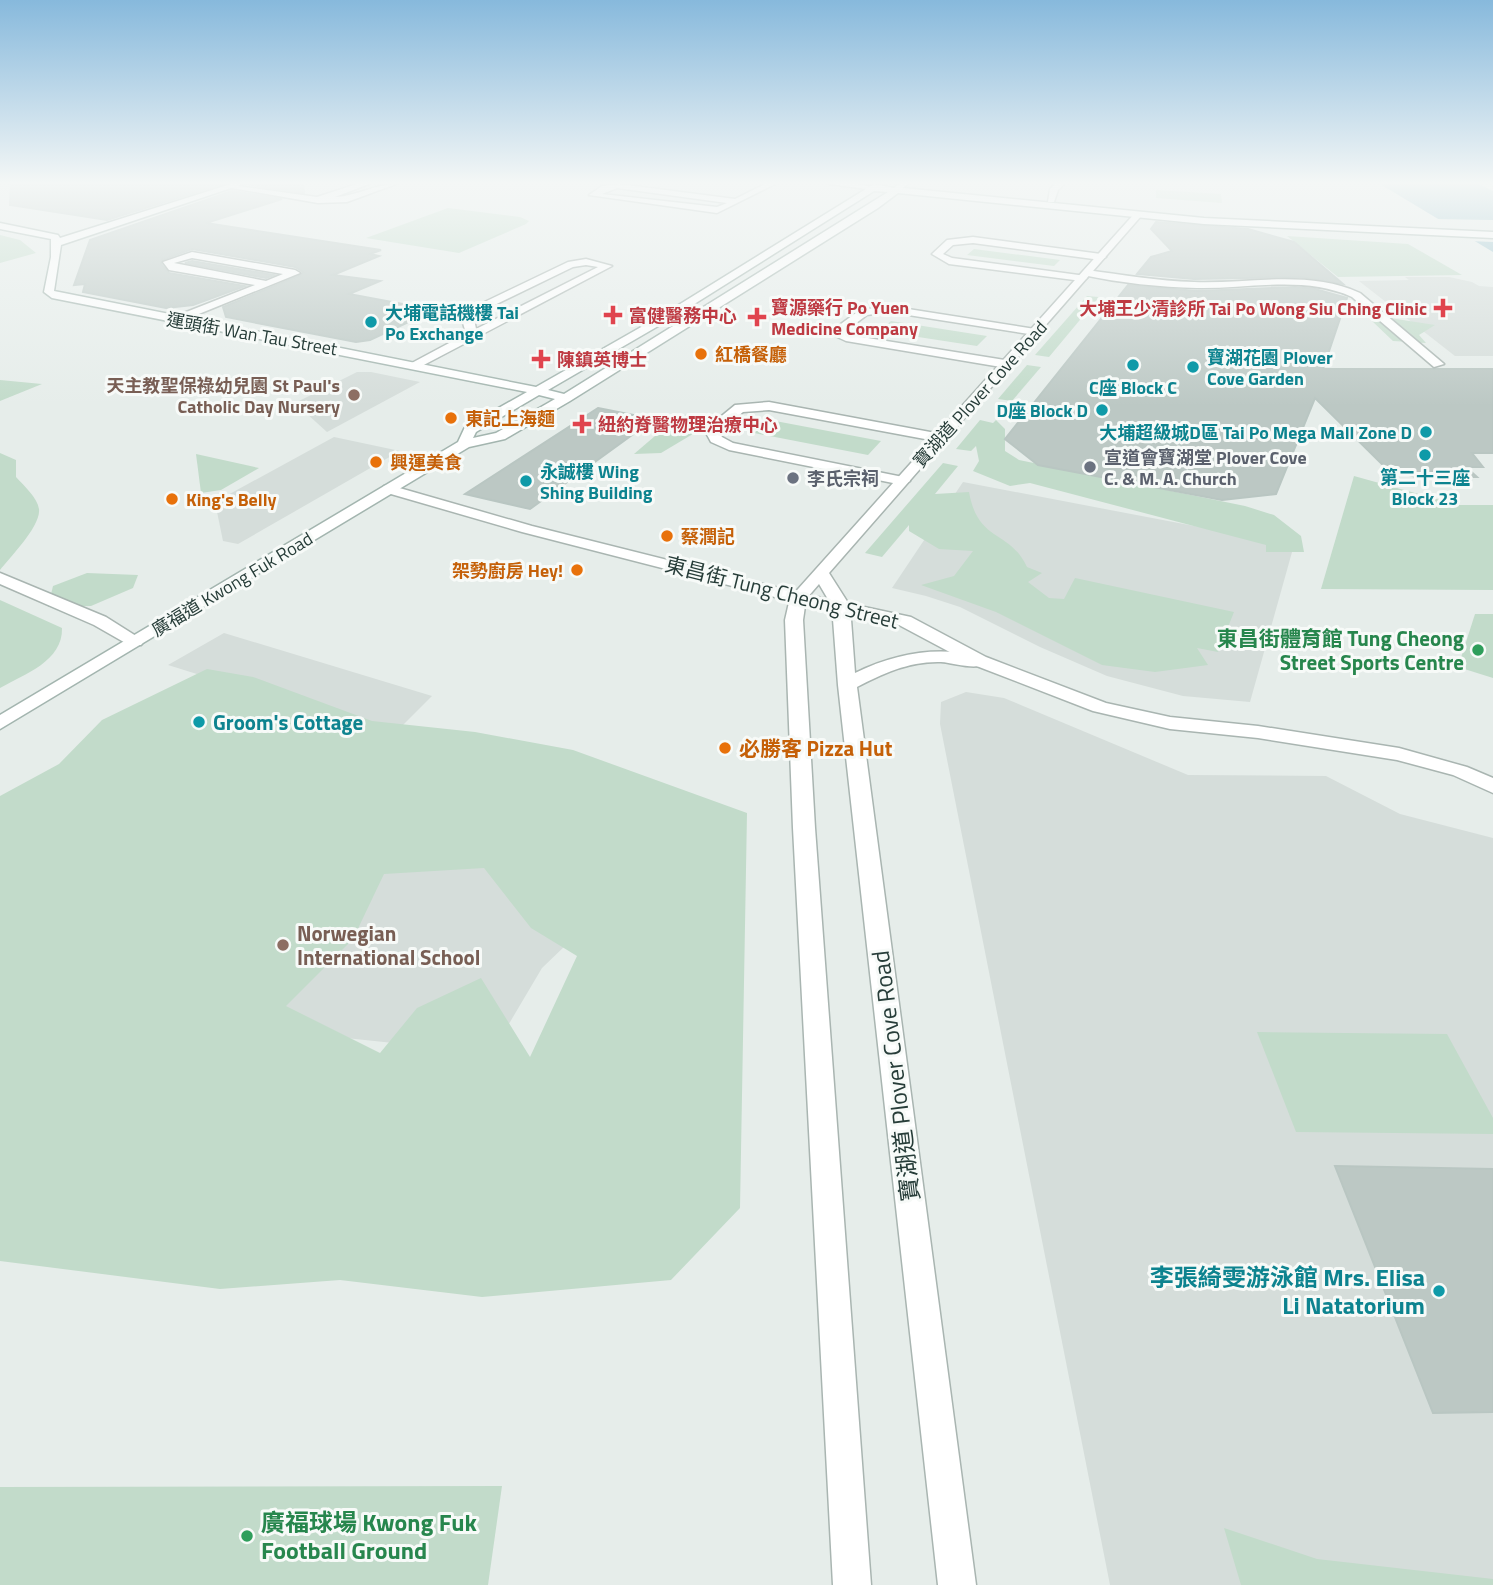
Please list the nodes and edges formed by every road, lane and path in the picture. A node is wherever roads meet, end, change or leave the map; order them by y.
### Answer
1 (55, 258) edge
2 (182, 258) edge
3 (209, 258) edge
4 (761, 258) edge
5 (788, 258) edge
6 (944, 258) edge
7 (1100, 258) edge
8 (1085, 276) junction
9 (266, 284) junction
10 (175, 320) junction
11 (1035, 332) junction
12 (472, 335) junction
13 (1007, 364) junction
14 (1438, 364) dead end
15 (414, 365) junction
16 (538, 389) junction
17 (566, 398) junction
18 (941, 438) junction
19 (464, 444) junction
20 (903, 481) junction
21 (389, 489) junction
22 (821, 573) junction
23 (0, 579) edge
24 (798, 598) junction
25 (841, 606) junction
26 (135, 641) junction
27 (981, 661) junction
28 (847, 685) junction
29 (0, 723) edge
30 (1493, 786) edge
31 (852, 1585) edge
32 (957, 1585) edge

1 - 10 street, 運頭街 Wan Tau Street
2 - 9 street
3 - 9 street
4 - 16 street, 廣福道 Kwong Fuk Road
5 - 17 street, 廣福道 Kwong Fuk Road
6 - 8 street
7 - 8 street, 寶湖道 Plover Cove Road
8 - 11 street, 寶湖道 Plover Cove Road
8 - 14 street
9 - 10 street
10 - 15 street, 運頭街 Wan Tau Street
11 - 13 street, 寶湖道 Plover Cove Road
11 - 13 street
12 - 12 street
12 - 15 street
13 - 18 street, 寶湖道 Plover Cove Road
15 - 16 street, 運頭街 Wan Tau Street
16 - 17 street, 運頭街 Wan Tau Street
16 - 19 street, 廣福道 Kwong Fuk Road
17 - 19 street, 廣福道 Kwong Fuk Road
18 - 20 street, 寶湖道 Plover Cove Road
18 - 20 street
19 - 21 street, 廣福道 Kwong Fuk Road
20 - 22 street, 寶湖道 Plover Cove Road
21 - 24 street, 東昌街 Tung Cheong Street
21 - 26 street, 廣福道 Kwong Fuk Road
22 - 24 street, 寶湖道 Plover Cove Road
22 - 25 street, 寶湖道 Plover Cove Road
23 - 26 street
24 - 25 street, 東昌街 Tung Cheong Street
24 - 31 street
25 - 27 street, 東昌街 Tung Cheong Street
25 - 28 street, 寶湖道 Plover Cove Road
26 - 29 street, 廣福道 Kwong Fuk Road
27 - 28 street
27 - 30 street, 東昌街 Tung Cheong Street
28 - 32 street, 寶湖道 Plover Cove Road

